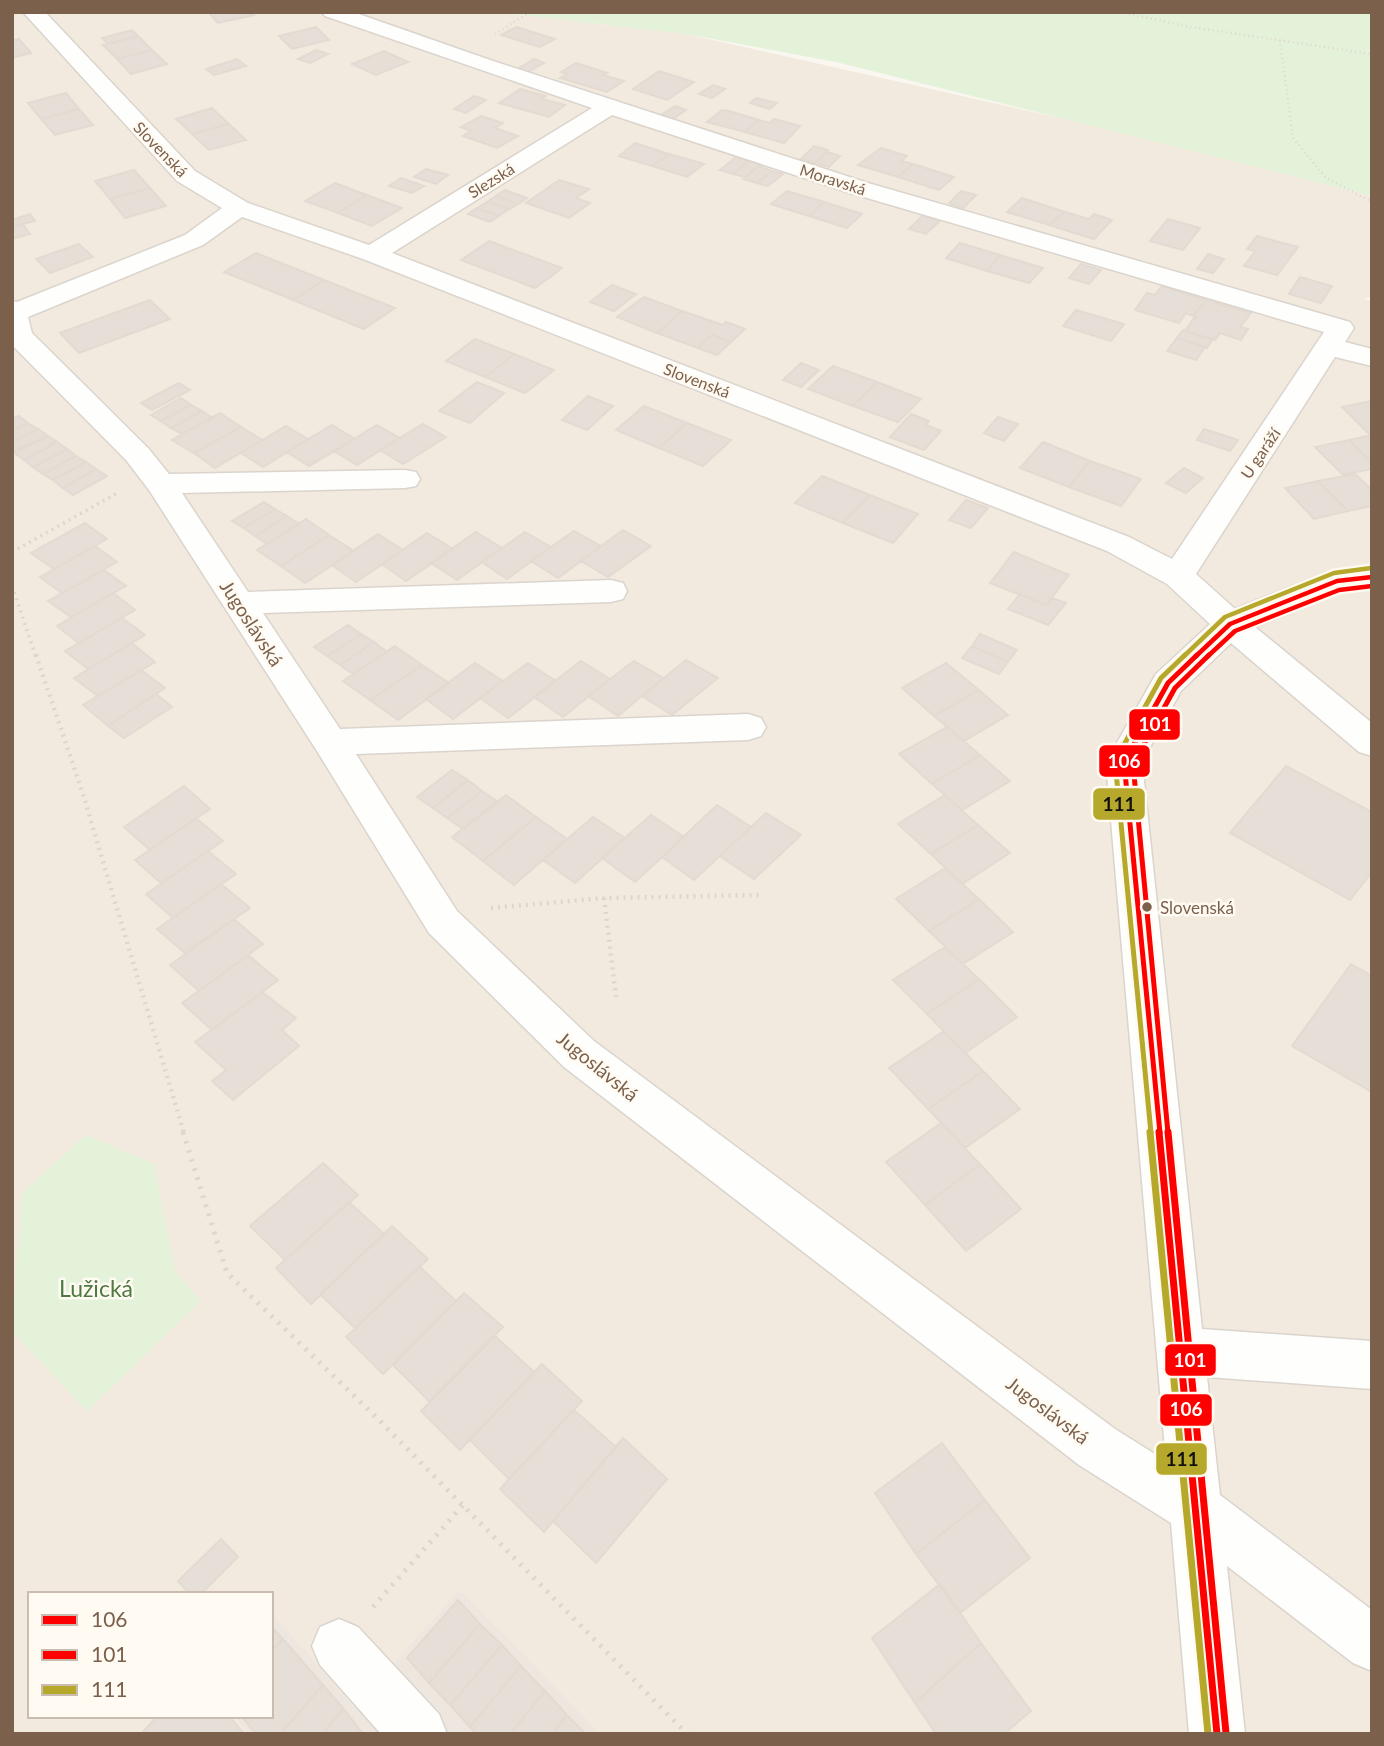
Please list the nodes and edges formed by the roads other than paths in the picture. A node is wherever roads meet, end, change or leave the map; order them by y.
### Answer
1 (33, 12) edge
2 (332, 12) edge
3 (611, 106) junction
4 (239, 208) junction
5 (372, 254) junction
6 (13, 312) edge
7 (1335, 337) junction
8 (1372, 358) edge
9 (157, 478) junction
10 (405, 479) dead end
11 (1178, 576) junction
12 (1372, 577) edge
13 (611, 591) dead end
14 (239, 603) junction
15 (1230, 624) junction
16 (748, 727) dead end
17 (330, 742) junction
18 (1372, 743) edge
19 (1180, 1351) junction
20 (1372, 1365) edge
21 (1197, 1510) junction
22 (1372, 1644) edge
23 (339, 1646) road end
24 (419, 1734) edge
25 (1217, 1734) edge

1 - 4 street, Slovenská
2 - 3 street, Moravská
3 - 5 street, Slezská
3 - 7 street, Moravská
4 - 5 street, Slovenská
4 - 6 street
5 - 11 street, Slovenská
6 - 9 street, Jugoslávská
7 - 8 street, Moravská
7 - 11 street, U garáží
9 - 10 street
9 - 14 street, Jugoslávská
11 - 15 street, Slovenská
12 - 15 street
13 - 14 street
14 - 17 street, Jugoslávská
15 - 18 street, Slovenská
15 - 19 street
16 - 17 street
17 - 21 street, Jugoslávská
19 - 20 street
19 - 21 street
21 - 22 street, Jugoslávská
21 - 25 street
23 - 24 street

